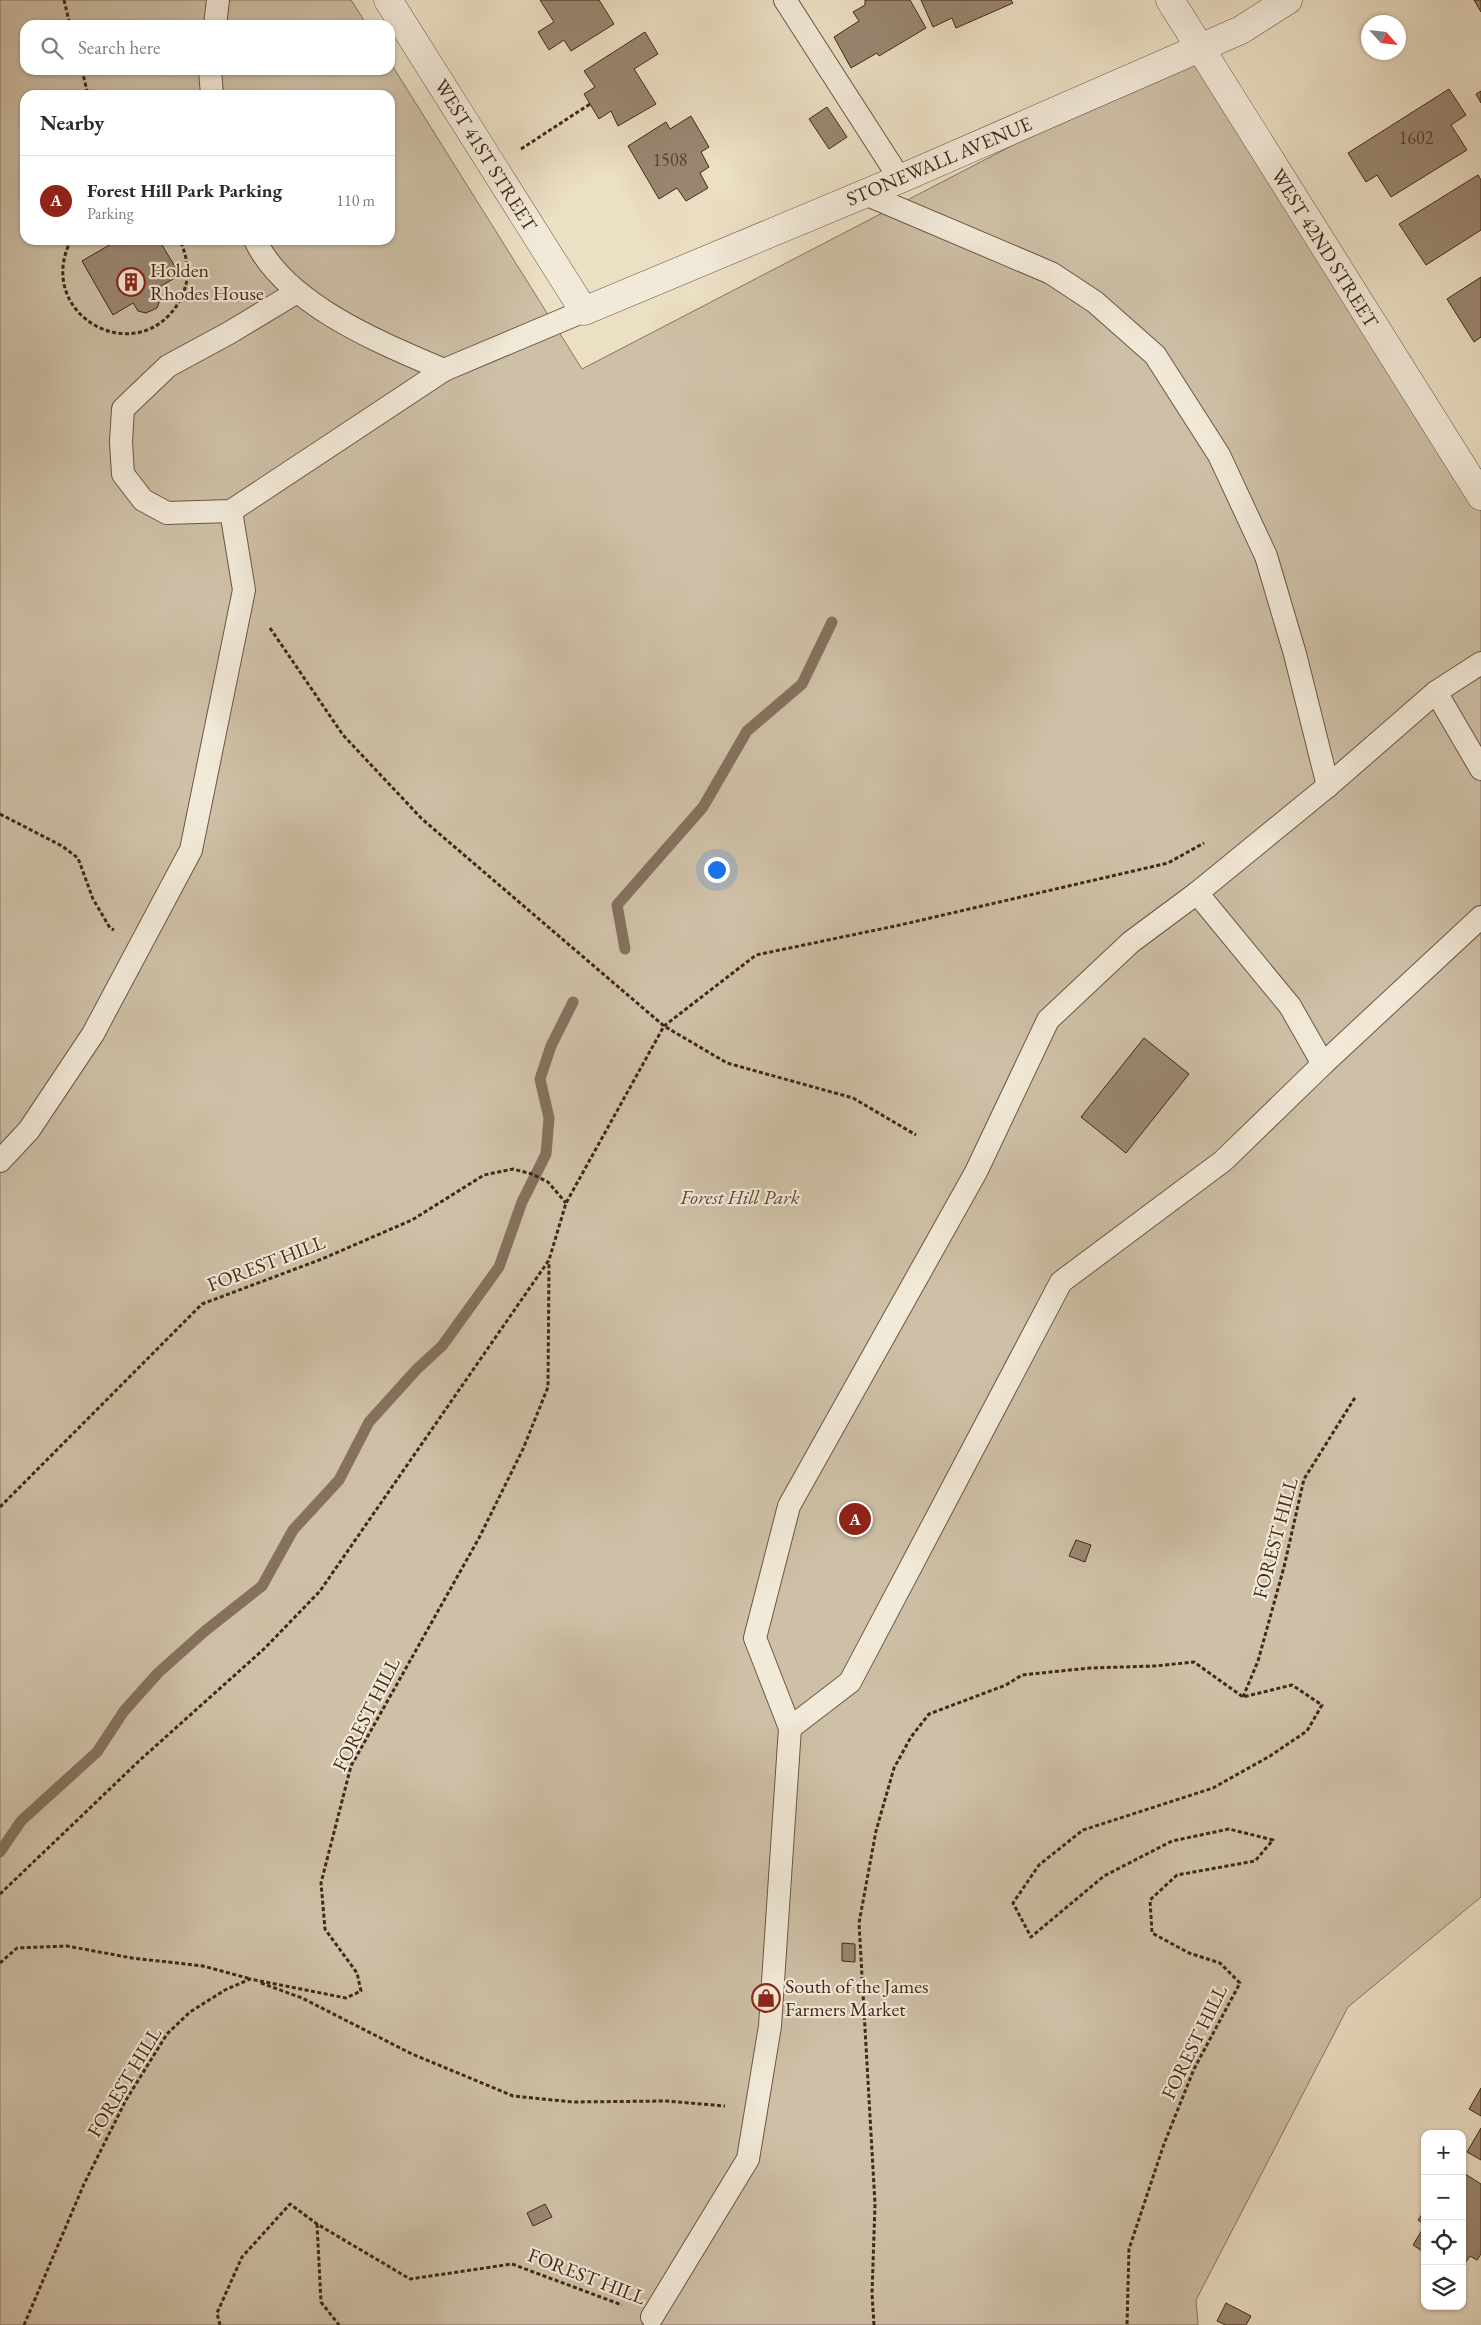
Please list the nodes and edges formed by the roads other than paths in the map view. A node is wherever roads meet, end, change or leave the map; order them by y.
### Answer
1 (218, 0) edge
2 (388, 0) edge
3 (785, 0) edge
4 (1170, 0) edge
5 (1288, 0) edge
6 (216, 20) edge
7 (1200, 48) junction
8 (210, 75) edge
9 (212, 90) edge
10 (900, 179) junction
11 (865, 194) junction
12 (258, 245) edge
13 (297, 292) junction
14 (584, 311) junction
15 (444, 370) junction
16 (1481, 496) edge
17 (231, 511) junction
18 (1481, 663) edge
19 (1436, 692) junction
20 (1481, 769) edge
21 (1328, 786) junction
22 (1197, 893) junction
23 (1481, 917) edge
24 (1323, 1064) junction
25 (0, 1161) edge
26 (790, 1728) junction
27 (652, 2317) road end

1 - 6 lane
2 - 14 street, WEST 41ST STREET
3 - 10 lane
4 - 7 street, WEST 42ND STREET
5 - 7 street, STONEWALL AVENUE
7 - 10 street, STONEWALL AVENUE
7 - 16 street, WEST 42ND STREET
8 - 9 lane
10 - 11 street, STONEWALL AVENUE
11 - 14 street, STONEWALL AVENUE
11 - 21 lane
12 - 13 lane
13 - 15 lane
13 - 17 lane
14 - 15 lane
15 - 17 lane
17 - 25 lane
18 - 19 lane
19 - 20 lane
19 - 21 lane
21 - 22 lane
22 - 24 lane
22 - 26 lane
23 - 24 lane
24 - 26 lane
26 - 27 lane

